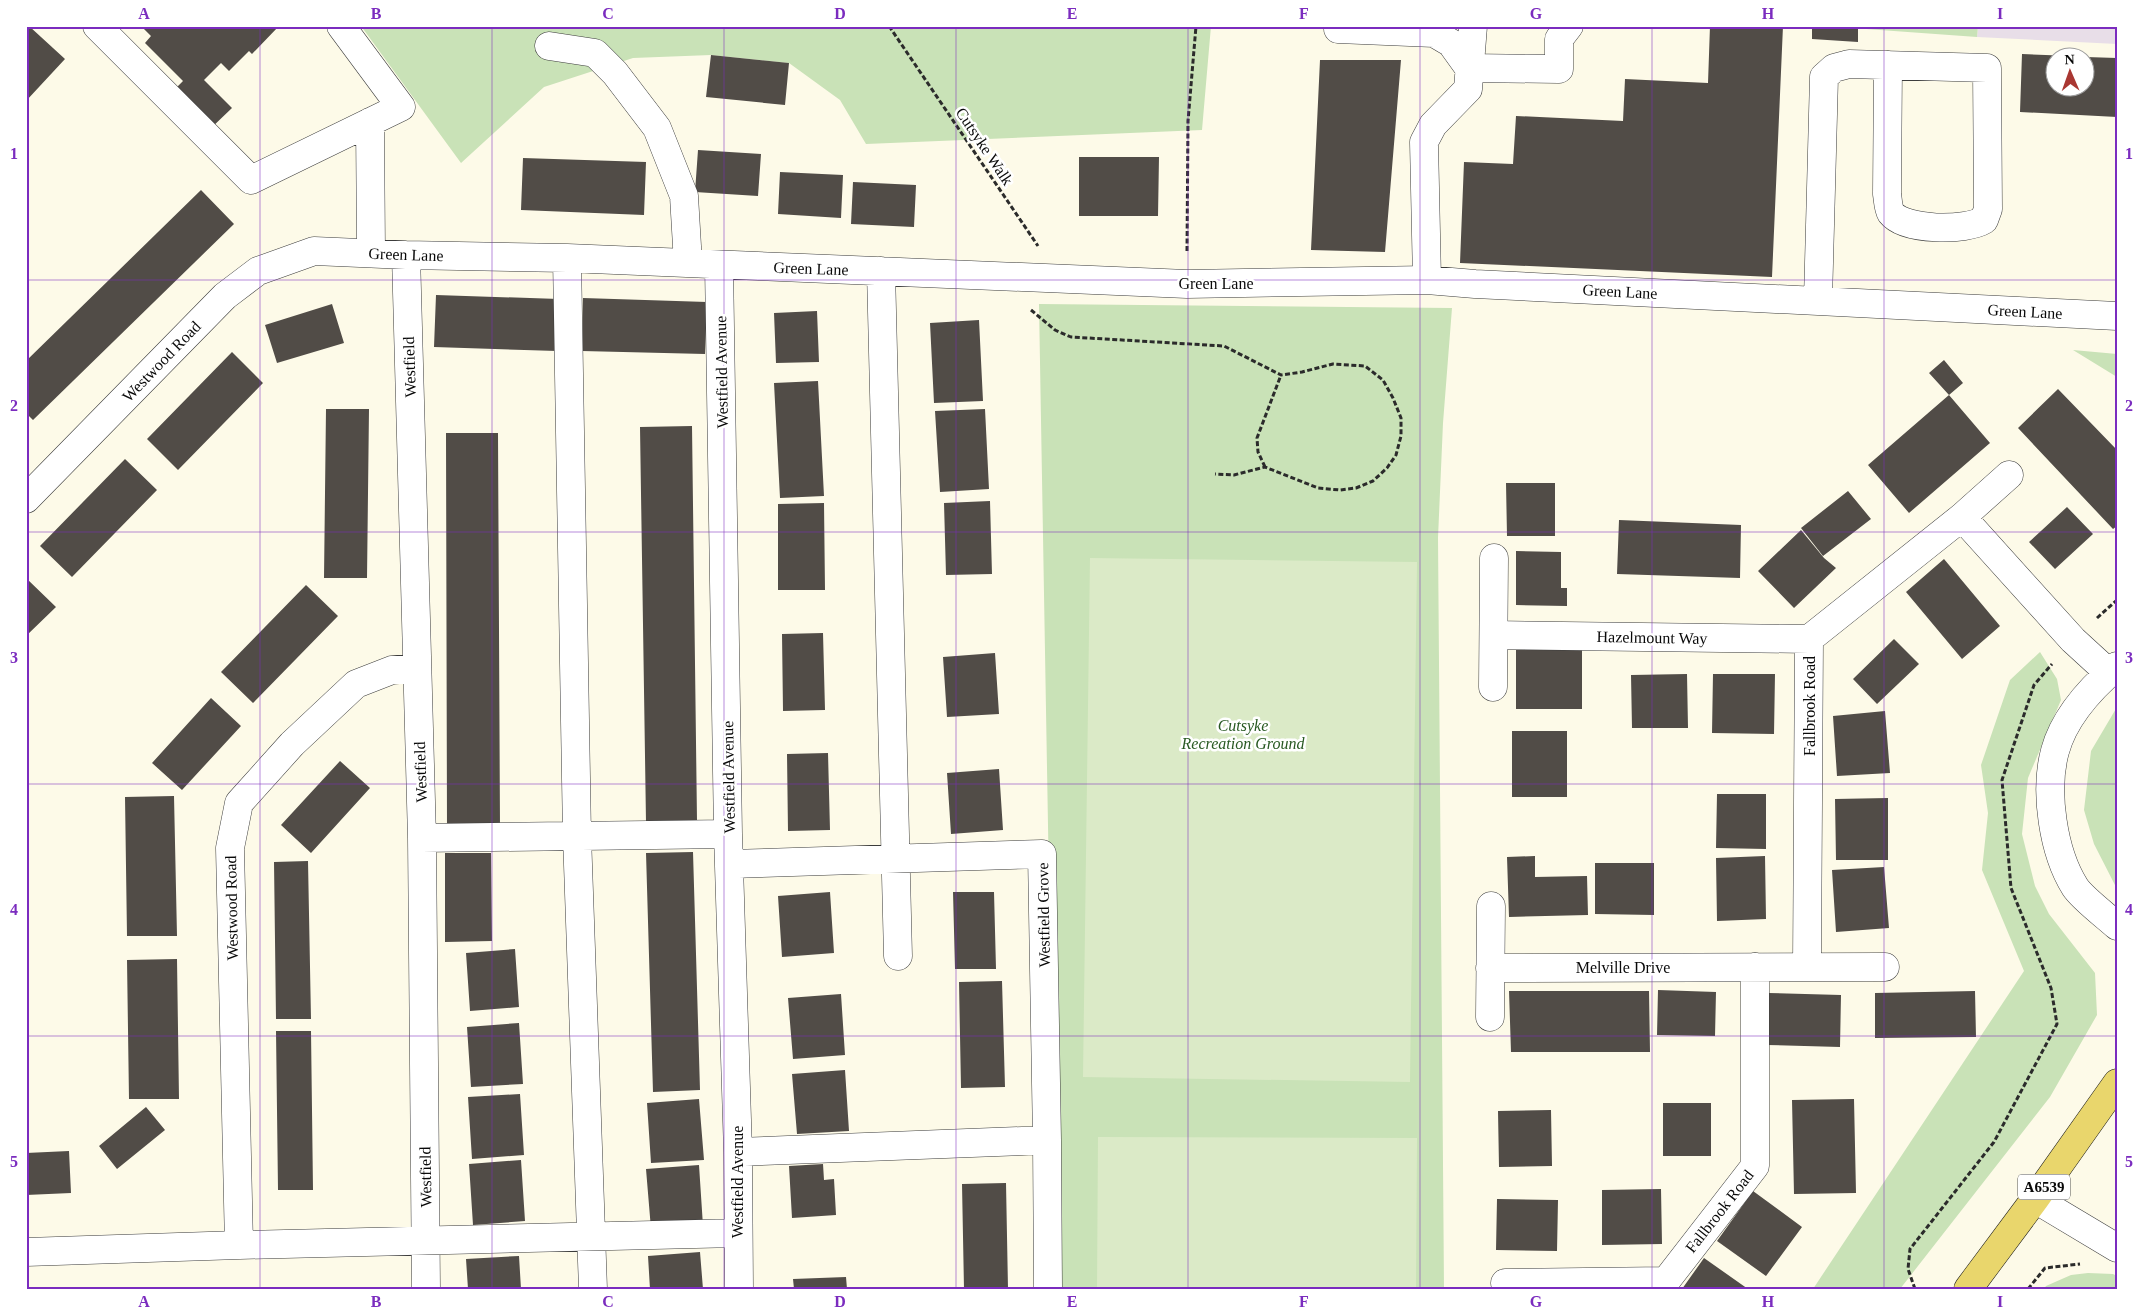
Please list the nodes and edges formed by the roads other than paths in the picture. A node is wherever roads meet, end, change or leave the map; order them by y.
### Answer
1 (97, 26) edge
2 (342, 26) edge
3 (1473, 26) edge
4 (1569, 26) edge
5 (1338, 29) dead end
6 (550, 46) dead end
7 (1888, 65) junction
8 (1470, 68) junction
9 (370, 122) junction
10 (314, 251) joint
11 (371, 252) junction
12 (406, 255) junction
13 (567, 258) junction
14 (688, 263) junction
15 (719, 264) junction
16 (881, 271) junction
17 (1427, 280) junction
18 (1818, 300) junction
19 (2117, 316) edge
20 (2009, 475) dead end
21 (26, 499) edge
22 (1962, 517) junction
23 (1494, 558) dead end
24 (1494, 635) junction
25 (1809, 639) junction
26 (417, 668) junction
27 (2113, 670) edge
28 (1493, 687) dead end
29 (728, 834) junction
30 (577, 836) junction
31 (422, 838) junction
32 (894, 857) junction
33 (730, 864) junction
34 (1492, 906) dead end
35 (2117, 926) edge
36 (898, 956) dead end
37 (1755, 967) junction
38 (1807, 967) junction
39 (1885, 967) dead end
40 (1490, 968) junction
41 (1490, 1017) dead end
42 (2117, 1083) edge
43 (1048, 1140) junction
44 (738, 1152) junction
45 (2035, 1199) junction
46 (738, 1233) junction
47 (592, 1237) junction
48 (426, 1241) junction
49 (239, 1245) junction
50 (2115, 1247) edge
51 (26, 1252) edge
52 (1505, 1282) dead end
53 (1559, 1286) edge
54 (426, 1289) edge
55 (593, 1289) edge
56 (739, 1289) edge
57 (1048, 1289) edge
58 (1968, 1289) edge

1 - 9 street
2 - 9 street
3 - 8 street
4 - 8 street
5 - 8 street
6 - 14 street
7 - 7 street
7 - 18 street
8 - 17 street
9 - 11 street
10 - 11 street, Green Lane
10 - 21 street, Westwood Road
11 - 12 street, Green Lane
12 - 13 street, Green Lane
12 - 26 street, Westfield
13 - 14 street, Green Lane
13 - 30 street
14 - 15 street, Green Lane
15 - 16 street, Green Lane
15 - 29 street, Westfield Avenue
16 - 17 street, Green Lane
16 - 32 street
17 - 18 street, Green Lane
18 - 19 street, Green Lane
20 - 22 street, Fallbrook Road
22 - 25 street, Fallbrook Road
22 - 27 street
23 - 24 street
24 - 25 street, Hazelmount Way
24 - 28 street
25 - 38 street, Fallbrook Road
26 - 31 street, Westfield
26 - 49 street, Westwood Road
27 - 35 street
29 - 30 street
29 - 33 street, Westfield Avenue
30 - 31 street
30 - 47 street
31 - 48 street, Westfield
32 - 33 street, Westfield Grove
32 - 36 street
32 - 43 street, Westfield Grove
33 - 44 street, Westfield Avenue
34 - 40 street
37 - 38 street
37 - 40 street, Melville Drive
37 - 53 street, Fallbrook Road
38 - 39 street
40 - 41 street
42 - 45 main road, A6539
43 - 44 street
43 - 57 street, Westfield Grove
44 - 46 street, Westfield Avenue
45 - 50 street
45 - 58 main road, A6539
46 - 47 street
46 - 56 street, Westfield Avenue
47 - 48 street
47 - 55 street
48 - 49 street
48 - 54 street, Westfield
49 - 51 street
52 - 53 street, Fallbrook Road

